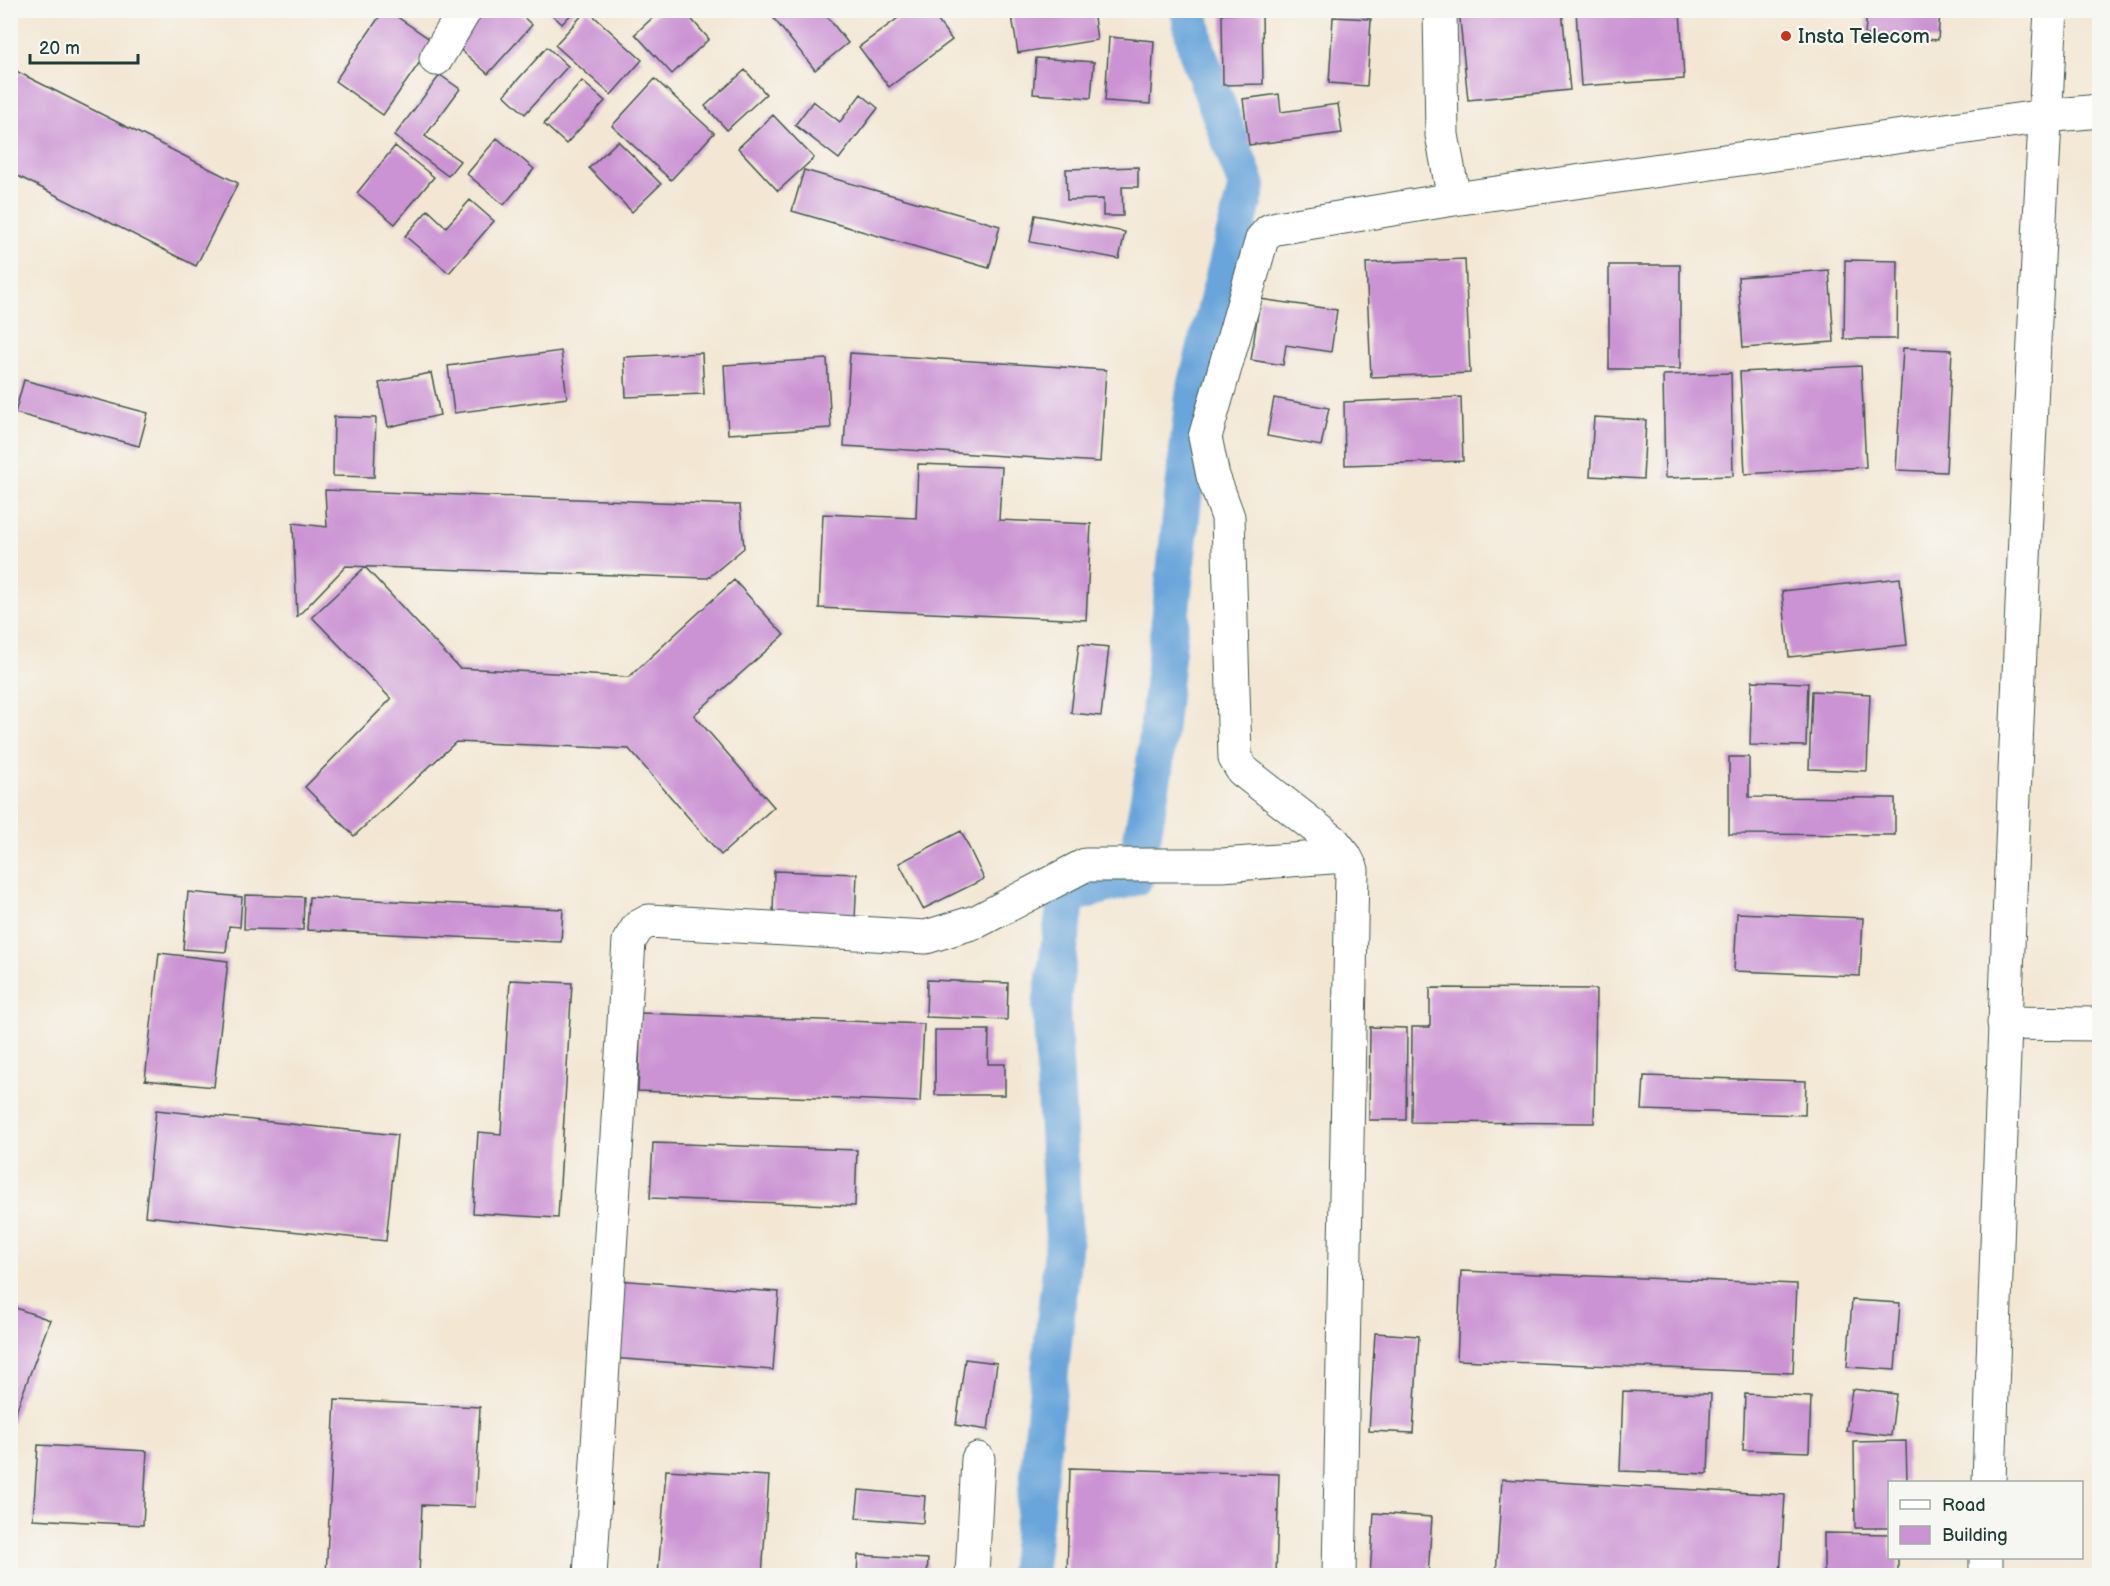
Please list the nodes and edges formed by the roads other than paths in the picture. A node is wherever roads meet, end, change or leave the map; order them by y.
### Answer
1 (465, 10) edge
2 (1440, 10) edge
3 (2051, 10) edge
4 (436, 59) dead end
5 (2100, 111) edge
6 (2045, 116) junction
7 (1454, 199) junction
8 (1345, 856) junction
9 (2004, 1023) junction
10 (2100, 1024) edge
11 (978, 1459) dead end
12 (1989, 1481) edge
13 (1986, 1559) edge
14 (590, 1575) edge
15 (972, 1575) edge
16 (1339, 1575) edge
17 (1986, 1575) edge

1 - 4 street
2 - 7 street
3 - 6 street
5 - 6 street
6 - 7 street
6 - 9 street
7 - 8 street
8 - 14 street
8 - 16 street
9 - 10 street
9 - 12 street
11 - 15 street
13 - 17 street

